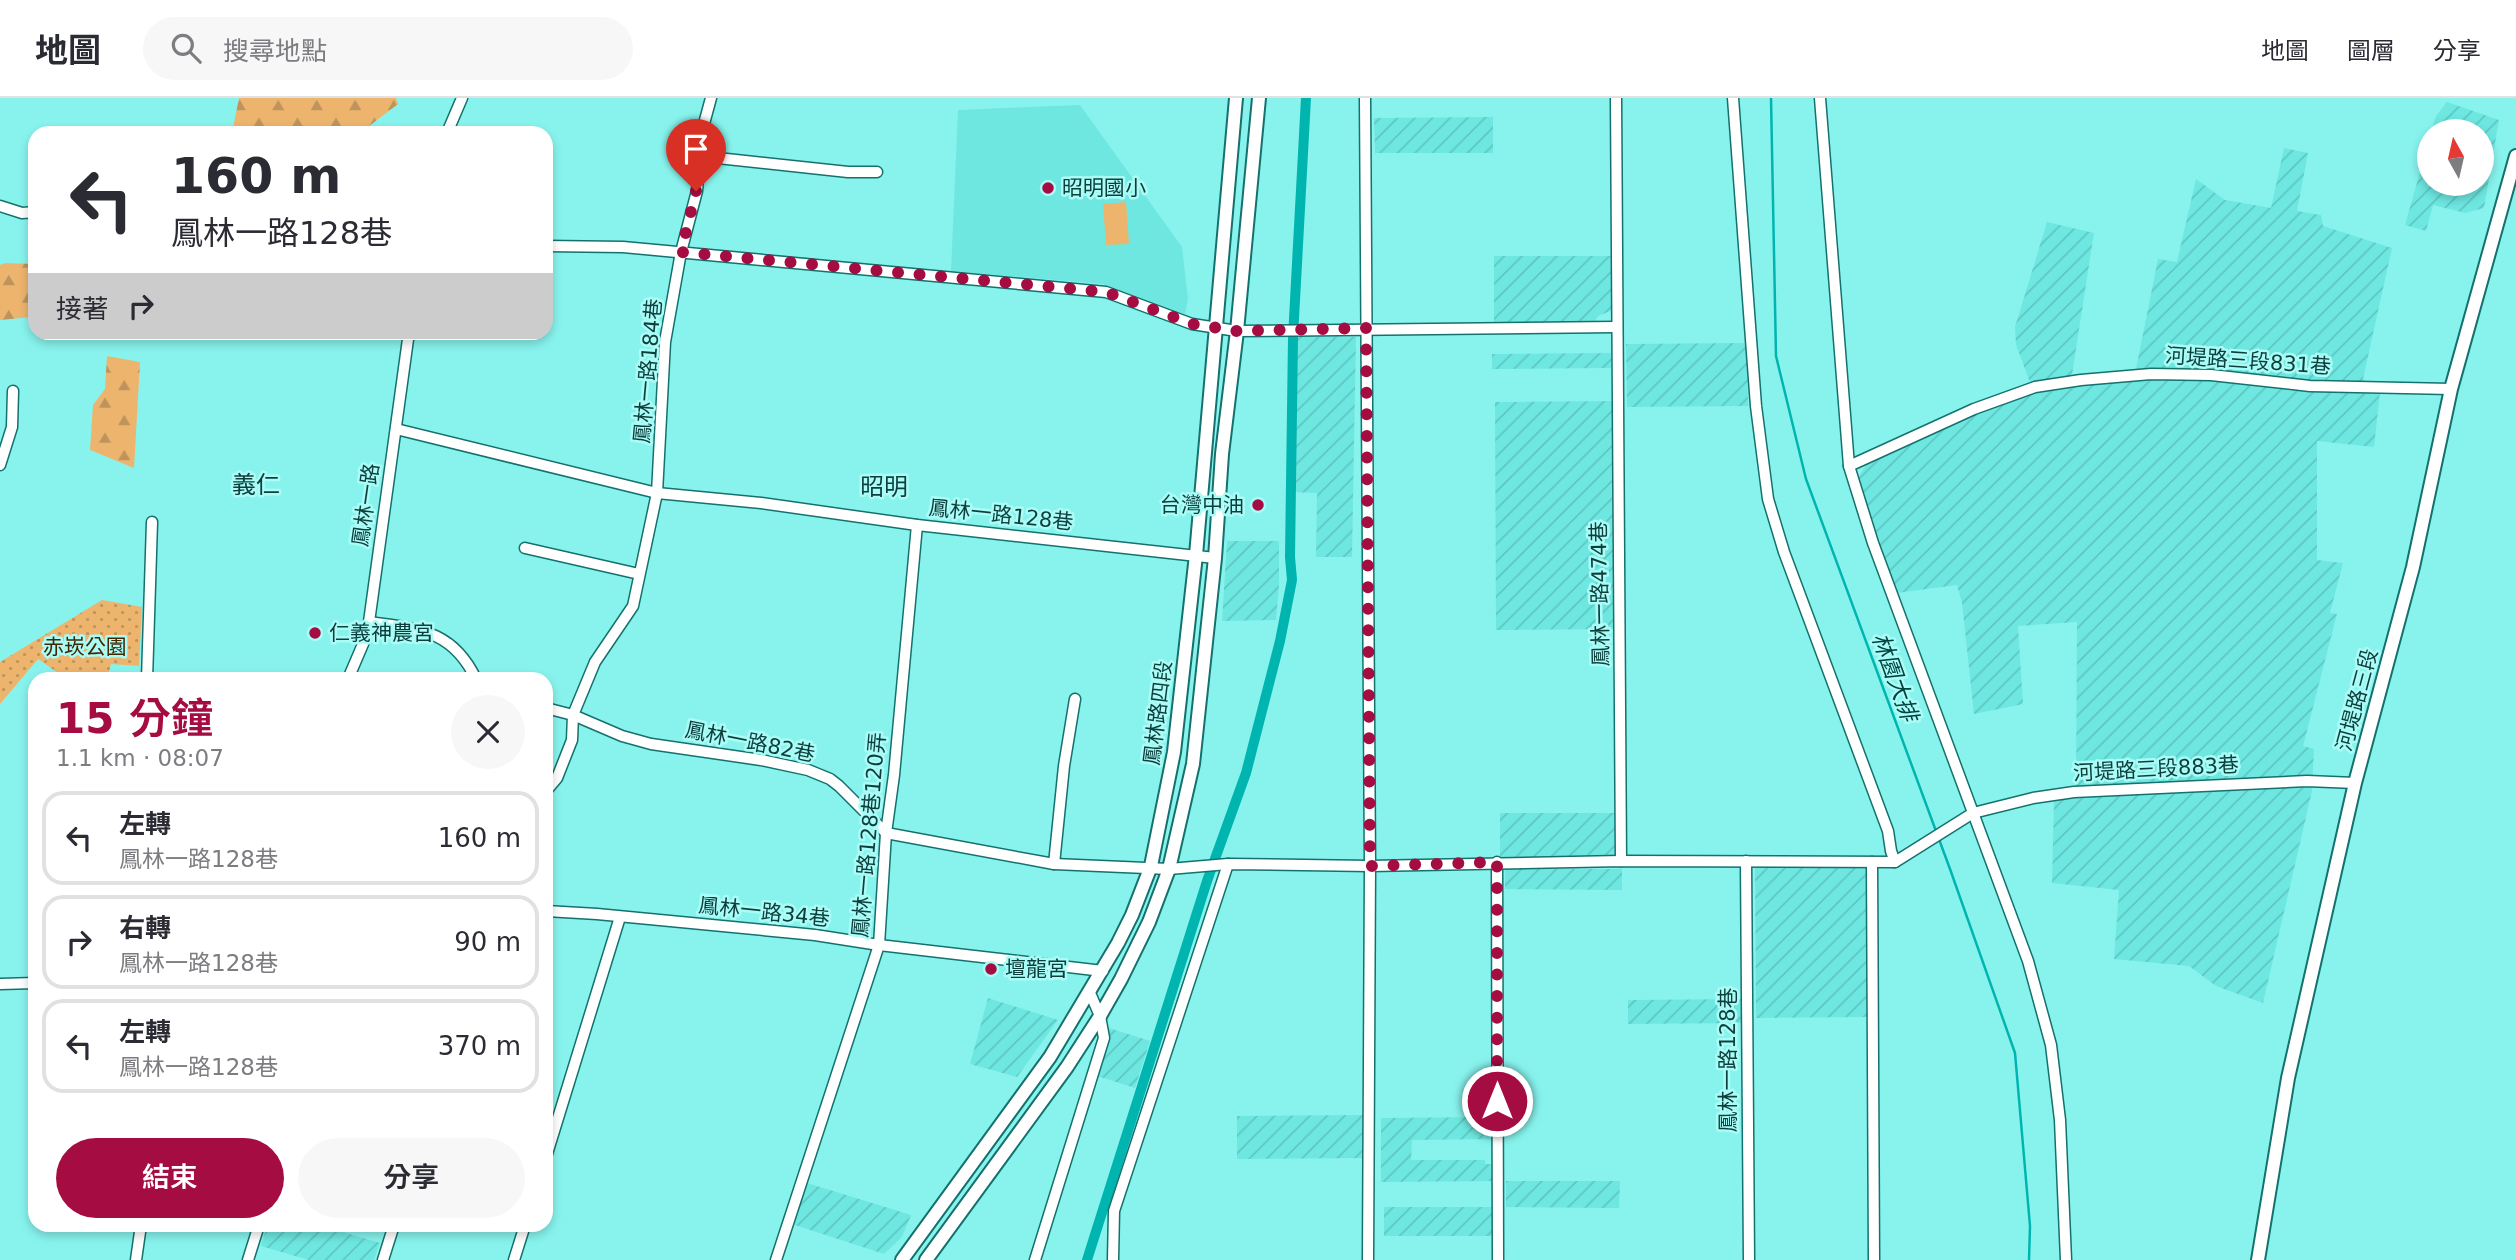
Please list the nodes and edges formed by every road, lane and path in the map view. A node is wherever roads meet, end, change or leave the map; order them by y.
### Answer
1 (462, 98) edge
2 (711, 98) edge
3 (1236, 98) edge
4 (1259, 98) edge
5 (1365, 98) edge
6 (1616, 98) edge
7 (1733, 98) edge
8 (1820, 98) edge
9 (450, 126) edge
10 (699, 156) junction
11 (2516, 156) edge
12 (877, 172) dead end
13 (0, 206) edge
14 (28, 213) edge
15 (553, 246) edge
16 (681, 252) junction
17 (1616, 327) junction
18 (1366, 328) junction
19 (1216, 329) junction
20 (1237, 331) junction
21 (408, 340) edge
22 (2451, 389) junction
23 (13, 391) dead end
24 (396, 429) junction
25 (0, 465) edge
26 (1849, 466) junction
27 (657, 493) junction
28 (152, 522) dead end
29 (917, 525) junction
30 (525, 548) dead end
31 (1196, 555) junction
32 (1215, 558) junction
33 (639, 574) junction
34 (369, 622) junction
35 (147, 672) edge
36 (351, 672) edge
37 (472, 672) edge
38 (1075, 699) dead end
39 (553, 710) edge
40 (573, 715) junction
41 (553, 783) edge
42 (2355, 783) junction
43 (1973, 813) junction
44 (886, 832) junction
45 (1746, 860) junction
46 (1898, 860) junction
47 (1622, 861) junction
48 (1497, 862) junction
49 (1872, 862) junction
50 (1054, 863) junction
51 (1224, 864) junction
52 (1151, 866) junction
53 (1370, 866) junction
54 (1170, 869) junction
55 (553, 912) edge
56 (620, 917) junction
57 (879, 945) junction
58 (1103, 971) junction
59 (28, 983) edge
60 (0, 984) edge
61 (1090, 993) junction
62 (1100, 1016) junction
63 (553, 1134) edge
64 (140, 1232) edge
65 (258, 1232) edge
66 (392, 1232) edge
67 (523, 1232) edge
68 (136, 1260) edge
69 (248, 1260) edge
70 (383, 1260) edge
71 (514, 1260) edge
72 (776, 1260) edge
73 (902, 1260) edge
74 (926, 1260) edge
75 (1035, 1260) edge
76 (1113, 1260) edge
77 (1368, 1260) edge
78 (1498, 1260) edge
79 (1749, 1260) edge
80 (1874, 1260) edge
81 (2066, 1260) edge
82 (2258, 1260) edge

1 - 9 street
2 - 10 street, 鳳林一路184巷
3 - 19 main road, 鳳林路四段
4 - 20 main road, 鳳林路四段
5 - 18 street
6 - 17 street, 鳳林一路474巷
7 - 46 street
8 - 26 street
10 - 12 street
10 - 16 street, 鳳林一路184巷
11 - 22 main road, 河堤路三段
13 - 14 street
15 - 16 street
16 - 19 street
16 - 27 street, 鳳林一路184巷
17 - 18 street
17 - 47 street, 鳳林一路474巷
18 - 20 street
18 - 53 street
19 - 20 street
19 - 31 main road, 鳳林路四段
20 - 32 main road, 鳳林路四段
21 - 24 street, 鳳林一路
22 - 26 street, 河堤路三段831巷
22 - 42 main road, 河堤路三段
23 - 25 street
24 - 27 street, 鳳林一路128巷
24 - 34 street, 鳳林一路
26 - 43 street
27 - 29 street, 鳳林一路128巷
27 - 33 street
28 - 35 street
29 - 31 street, 鳳林一路128巷
29 - 44 street, 鳳林一路128巷120弄
30 - 33 street
31 - 32 street, 鳳林一路128巷
31 - 52 main road, 鳳林路四段
32 - 54 main road, 鳳林路四段
33 - 40 street
34 - 36 street, 鳳林一路
34 - 37 street
38 - 50 street
39 - 40 street, 鳳林一路82巷
40 - 41 street
40 - 44 street, 鳳林一路82巷
42 - 43 street, 河堤路三段883巷
42 - 82 main road, 河堤路三段
43 - 46 street
43 - 81 street
44 - 50 street
44 - 57 street, 鳳林一路128巷120弄
45 - 47 street
45 - 49 street
45 - 79 street, 鳳林一路128巷
46 - 49 street
47 - 48 street
48 - 53 street
48 - 78 street
49 - 80 street
50 - 52 street
51 - 53 street
51 - 54 street
51 - 76 street
52 - 54 street
52 - 58 main road, 鳳林路四段
53 - 77 street
54 - 62 main road, 鳳林路四段
55 - 56 street, 鳳林一路34巷
56 - 57 street, 鳳林一路34巷
56 - 63 street
57 - 58 street, 鳳林一路34巷
57 - 72 street, 鳳林一路128巷120弄
58 - 61 main road, 鳳林路四段
59 - 60 street
61 - 62 street
61 - 73 main road, 鳳林路四段
62 - 74 main road, 鳳林路四段
62 - 75 street
64 - 68 street
65 - 69 street
66 - 70 street
67 - 71 street

